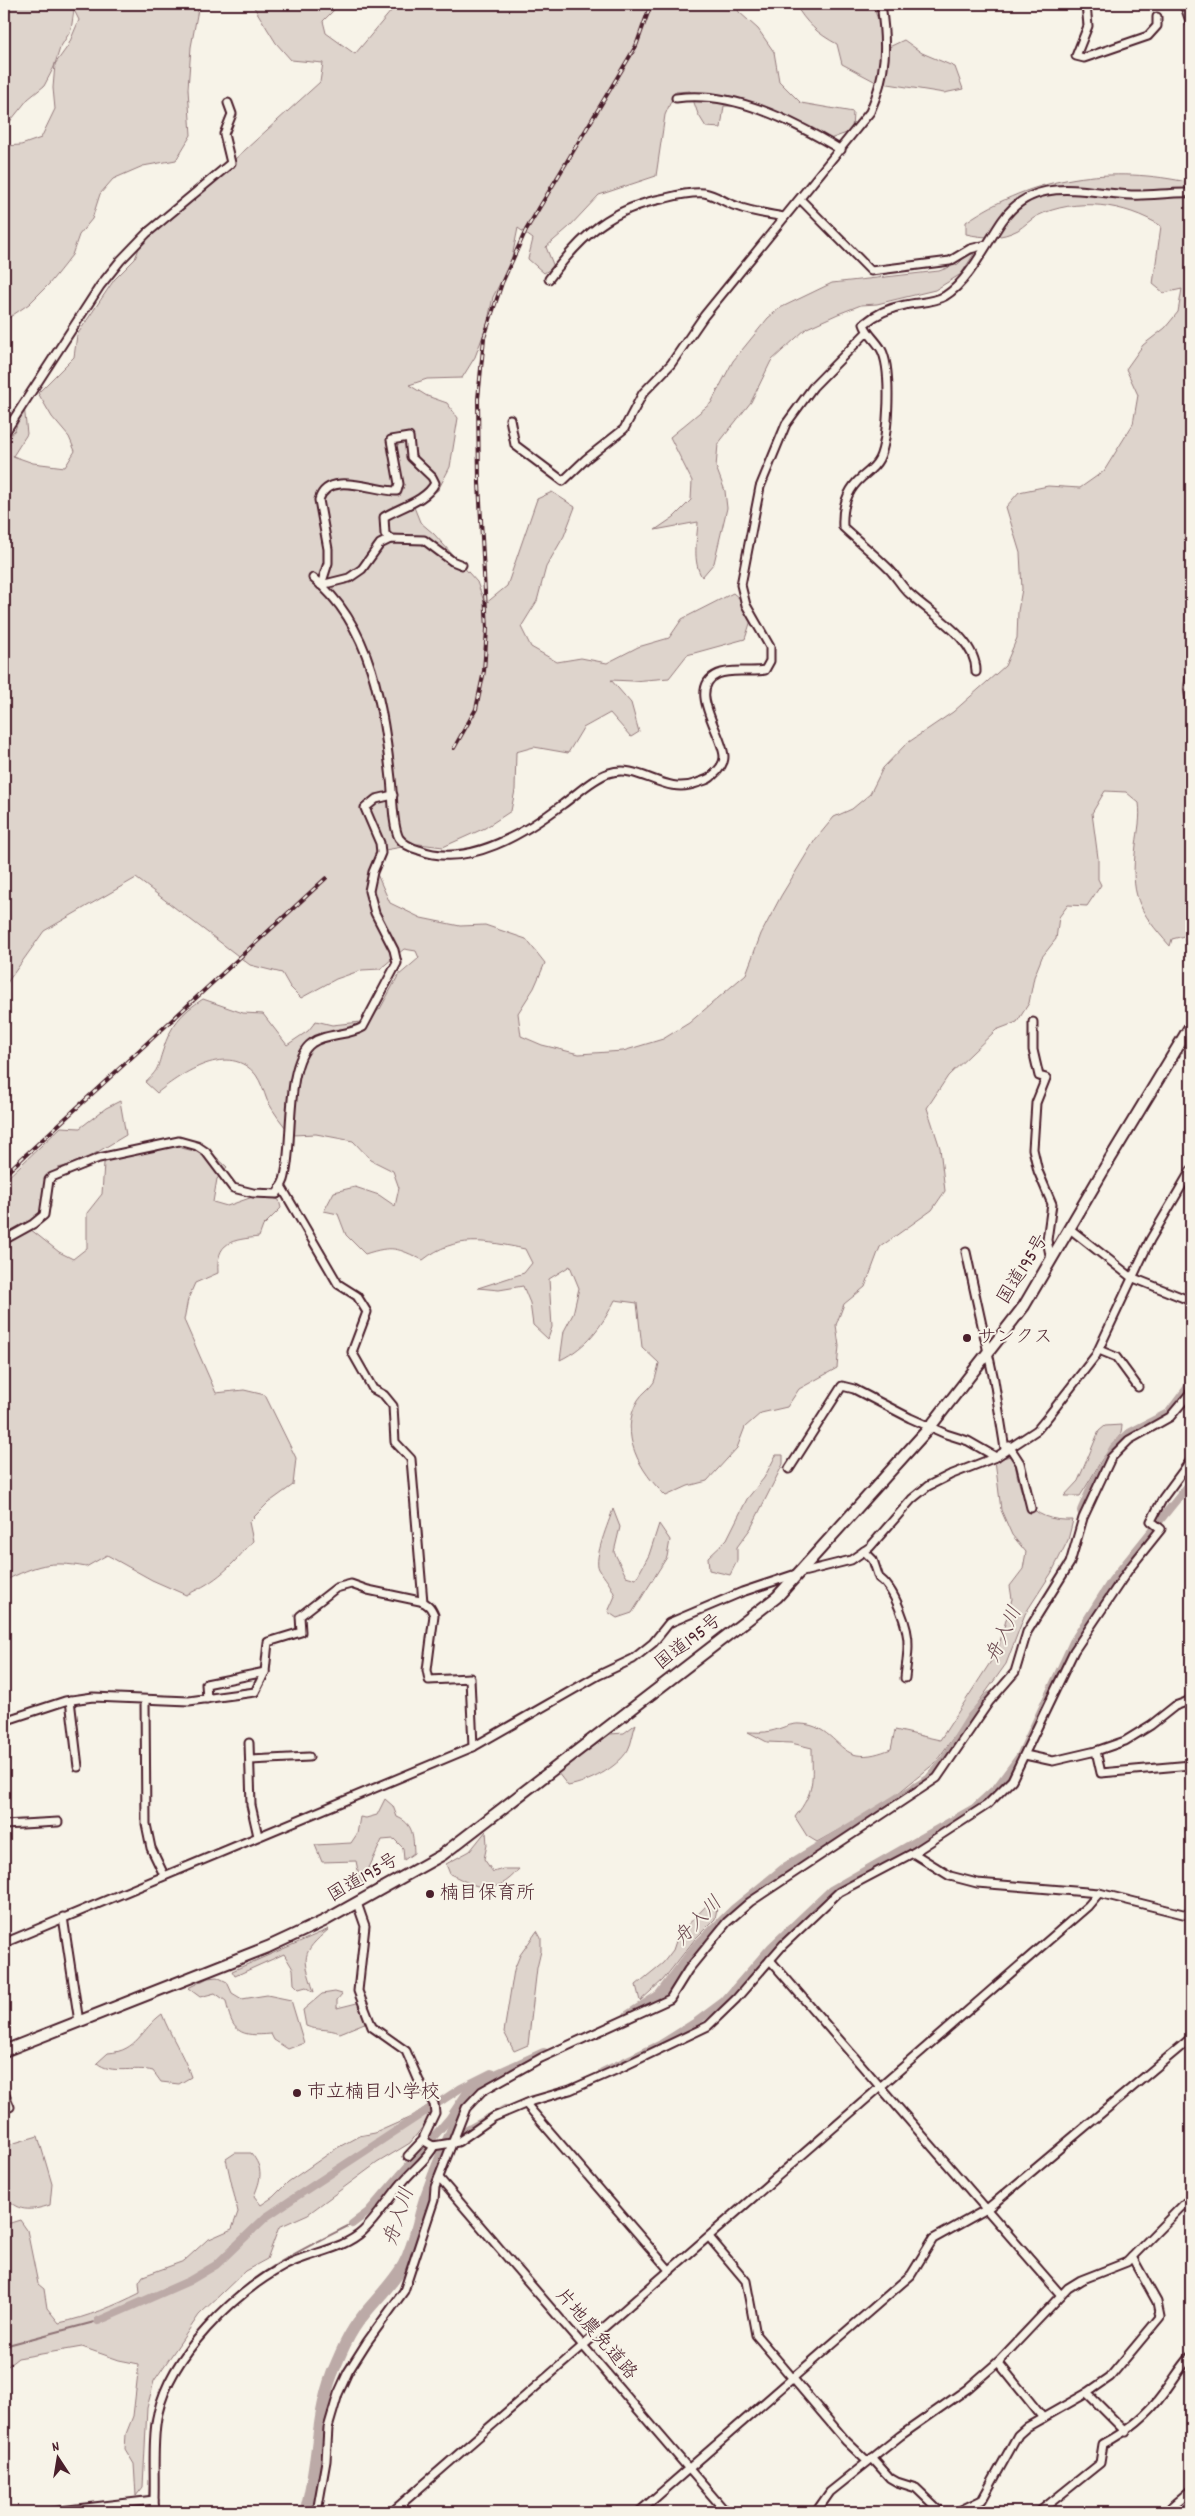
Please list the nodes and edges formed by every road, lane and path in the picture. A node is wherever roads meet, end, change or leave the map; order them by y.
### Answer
1 (880, 4) edge
2 (1086, 4) edge
3 (1184, 4) edge
4 (1157, 17) dead end
5 (1191, 24) edge
6 (676, 98) dead end
7 (228, 103) dead end
8 (840, 150) junction
9 (1191, 193) edge
10 (800, 199) junction
11 (784, 217) junction
12 (986, 245) junction
13 (550, 279) dead end
14 (867, 332) junction
15 (510, 419) dead end
16 (4, 434) edge
17 (390, 540) junction
18 (462, 564) dead end
19 (313, 578) dead end
20 (321, 585) junction
21 (976, 672) dead end
22 (1191, 674) edge
23 (1191, 705) edge
24 (393, 795) junction
25 (1033, 1022) dead end
26 (1191, 1025) edge
27 (1191, 1170) edge
28 (281, 1186) junction
29 (1070, 1228) junction
30 (4, 1240) edge
31 (966, 1252) dead end
32 (1051, 1261) junction
33 (1131, 1277) junction
34 (1191, 1301) edge
35 (1098, 1350) junction
36 (989, 1352) junction
37 (1138, 1387) dead end
38 (1191, 1392) edge
39 (930, 1427) junction
40 (1007, 1448) junction
41 (996, 1457) junction
42 (1191, 1460) edge
43 (789, 1469) dead end
44 (1031, 1508) dead end
45 (864, 1551) junction
46 (799, 1573) junction
47 (423, 1602) junction
48 (265, 1672) junction
49 (905, 1678) dead end
50 (1191, 1698) edge
51 (207, 1699) junction
52 (70, 1700) junction
53 (145, 1700) junction
54 (4, 1721) edge
55 (249, 1743) dead end
56 (473, 1747) junction
57 (1096, 1751) junction
58 (1025, 1755) junction
59 (309, 1756) dead end
60 (250, 1760) junction
61 (1191, 1765) edge
62 (78, 1767) dead end
63 (58, 1822) dead end
64 (4, 1825) edge
65 (258, 1836) junction
66 (912, 1853) junction
67 (164, 1875) junction
68 (1099, 1893) junction
69 (357, 1903) junction
70 (1191, 1916) edge
71 (63, 1917) junction
72 (4, 1943) edge
73 (770, 1960) junction
74 (79, 2022) junction
75 (1191, 2038) edge
76 (4, 2051) edge
77 (880, 2087) junction
78 (4, 2093) edge
79 (526, 2104) junction
80 (10, 2107) dead end
81 (429, 2143) junction
82 (449, 2144) junction
83 (408, 2156) dead end
84 (439, 2178) junction
85 (1191, 2199) edge
86 (986, 2209) junction
87 (709, 2237) junction
88 (1132, 2257) junction
89 (670, 2271) junction
90 (1061, 2296) junction
91 (584, 2346) junction
92 (1191, 2356) edge
93 (998, 2362) junction
94 (793, 2378) junction
95 (1087, 2392) junction
96 (1043, 2418) junction
97 (1126, 2432) junction
98 (869, 2460) junction
99 (689, 2469) junction
100 (1191, 2490) edge
101 (153, 2500) junction
102 (51, 2512) edge
103 (155, 2512) edge
104 (317, 2512) edge
105 (392, 2512) edge
106 (639, 2512) edge
107 (726, 2512) edge
108 (816, 2512) edge
109 (941, 2512) edge
110 (958, 2512) edge
111 (1039, 2512) edge
112 (1165, 2512) edge

1 - 8 street
2 - 4 street
3 - 5 street
6 - 8 street
7 - 16 street
8 - 10 street
9 - 12 street
10 - 11 street
10 - 12 street
11 - 13 street
11 - 15 street
12 - 14 street
14 - 21 street
14 - 24 street
17 - 18 street
17 - 20 street
17 - 20 street
19 - 20 street
20 - 24 street
22 - 23 main road
24 - 28 street
25 - 32 street
26 - 29 highway, 国道195号
27 - 33 street
28 - 30 street
28 - 47 street
29 - 32 highway, 国道195号
29 - 33 street
31 - 36 street
32 - 36 highway, 国道195号
33 - 34 street
33 - 35 street
35 - 37 street
35 - 40 street
36 - 39 highway, 国道195号
36 - 40 street
38 - 82 street
39 - 41 street
39 - 43 street
39 - 46 highway, 国道195号
40 - 41 street
40 - 44 street
41 - 45 street
42 - 58 street
45 - 46 street
45 - 49 street
46 - 56 street
46 - 69 highway, 国道195号
47 - 48 street
47 - 56 street
48 - 51 street
48 - 51 street
50 - 57 street
51 - 53 street
52 - 53 street
52 - 54 street
52 - 62 street
53 - 67 street
55 - 60 street
56 - 65 street
57 - 58 street
57 - 61 street
58 - 66 street
59 - 60 street
60 - 65 street
63 - 64 street
65 - 67 street
66 - 68 street
66 - 73 street
67 - 71 street
68 - 70 street
68 - 77 street
69 - 74 highway, 国道195号
69 - 81 street
71 - 72 street
71 - 74 street
73 - 77 street
73 - 79 street
74 - 76 highway, 国道195号
75 - 86 street
77 - 86 street
77 - 87 street
78 - 80 street
79 - 82 street
79 - 89 street
81 - 82 street
81 - 83 street
81 - 101 street
82 - 84 street
84 - 91 street, 片地農免道路
84 - 104 street
85 - 88 street
86 - 90 street
86 - 94 street
87 - 89 street
87 - 94 street
88 - 90 street
88 - 95 street
89 - 91 street
90 - 93 street
91 - 99 street, 片地農免道路
91 - 105 street
92 - 97 street
93 - 96 street
93 - 98 street
94 - 98 street
94 - 99 street
95 - 96 street
95 - 97 street
96 - 110 street
97 - 111 street
98 - 108 street
98 - 109 street
99 - 106 street
99 - 107 street, 片地農免道路
100 - 112 street
101 - 102 street
101 - 103 street

